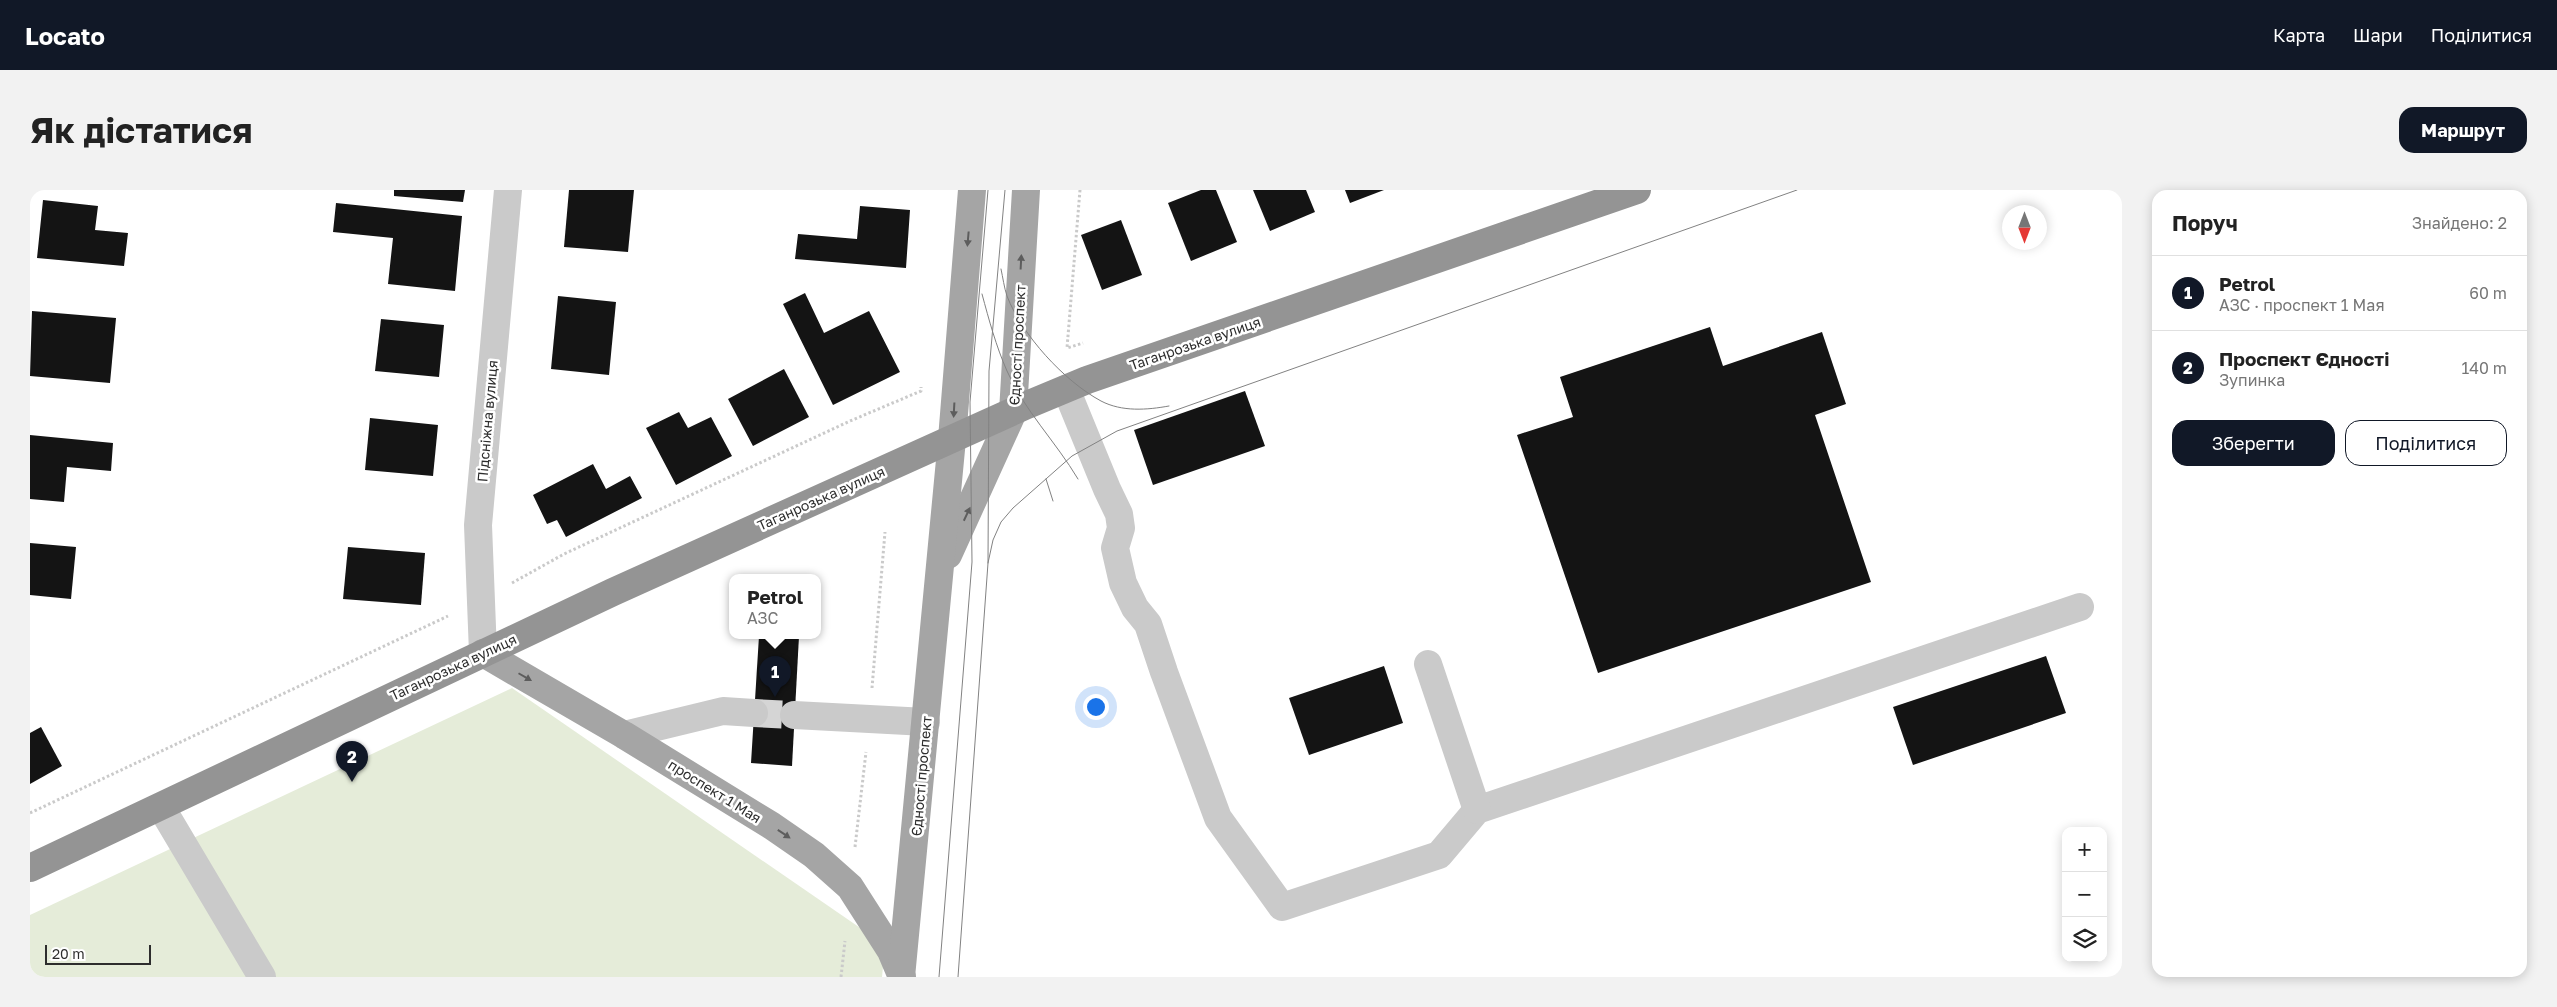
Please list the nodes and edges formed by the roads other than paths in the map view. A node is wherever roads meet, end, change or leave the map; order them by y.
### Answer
1 (508, 190) edge
2 (972, 190) edge
3 (1026, 190) edge
4 (1637, 190) edge
5 (1592, 198) edge
6 (1066, 389) junction
7 (1013, 412) junction
8 (952, 439) junction
9 (939, 575) junction
10 (2080, 607) dead end
11 (483, 653) junction
12 (1428, 664) dead end
13 (754, 713) tunnel mouth
14 (794, 715) tunnel mouth
15 (926, 722) junction
16 (624, 735) junction
17 (161, 807) junction
18 (1478, 810) junction
19 (30, 868) edge
20 (262, 977) edge
21 (902, 977) edge

1 - 11 street, Підсніжна вулиця
2 -> 8 main road, Єдності проспект
7 -> 3 main road, Єдності проспект
4 - 5 highway, Таганрозька вулиця
5 - 6 highway, Таганрозька вулиця
6 - 7 highway, Таганрозька вулиця
6 - 18 street
7 - 8 highway, Таганрозька вулиця
9 -> 7 main road, Єдності проспект
8 - 9 main road, Єдності проспект
8 - 11 highway, Таганрозька вулиця
9 - 15 main road, Єдності проспект
10 - 18 street
11 -> 16 main road, проспект 1 Мая
11 - 17 highway, Таганрозька вулиця
12 - 18 street
13 - 16 street
14 - 15 street
15 - 21 main road, Єдності проспект
16 -> 21 main road, проспект 1 Мая
17 - 19 highway, Таганрозька вулиця
17 - 20 street

